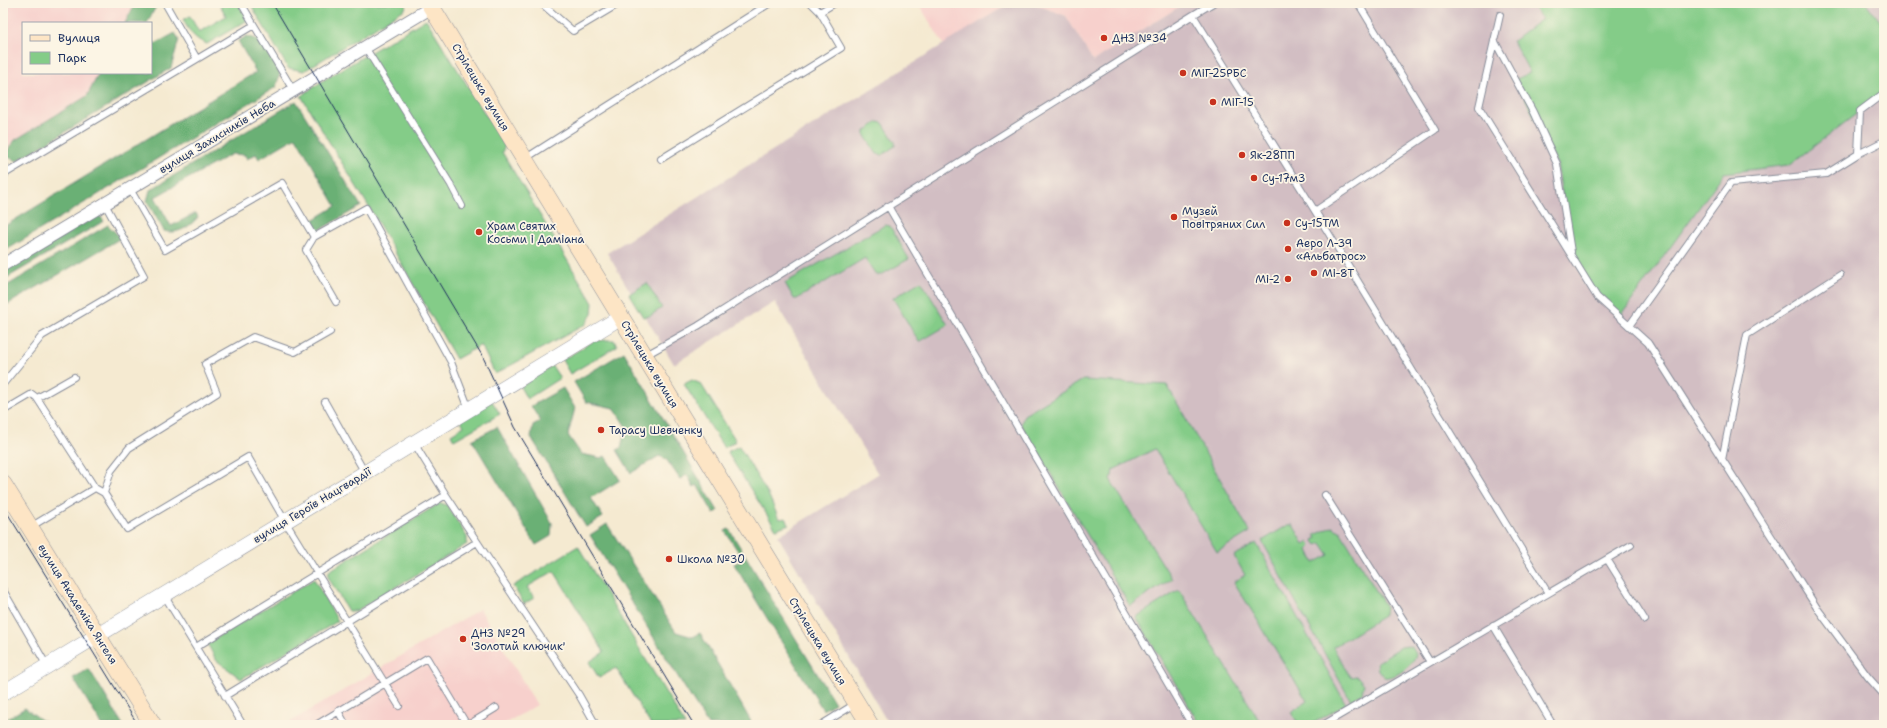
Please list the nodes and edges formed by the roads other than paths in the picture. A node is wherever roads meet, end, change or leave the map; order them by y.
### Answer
1 (165, 3) edge
2 (241, 3) edge
3 (541, 3) edge
4 (620, 3) edge
5 (770, 3) edge
6 (811, 3) edge
7 (835, 3) edge
8 (1213, 3) edge
9 (1358, 3) edge
10 (430, 5) edge
11 (820, 12) junction
12 (1500, 14) dead end
13 (1193, 15) junction
14 (254, 25) junction
15 (1494, 40) junction
16 (365, 47) junction
17 (197, 59) junction
18 (293, 90) junction
19 (1884, 93) edge
20 (1884, 141) edge
21 (1858, 154) junction
22 (524, 158) junction
23 (661, 160) dead end
24 (3, 162) edge
25 (6, 174) edge
26 (130, 189) junction
27 (105, 204) junction
28 (462, 206) dead end
29 (888, 206) junction
30 (1315, 211) junction
31 (314, 237) junction
32 (1572, 256) junction
33 (3, 265) edge
34 (1840, 275) dead end
35 (336, 302) dead end
36 (621, 318) junction
37 (1629, 326) junction
38 (330, 332) dead end
39 (644, 355) junction
40 (74, 377) dead end
41 (3, 384) edge
42 (37, 398) junction
43 (325, 402) dead end
44 (469, 409) junction
45 (3, 411) edge
46 (414, 443) junction
47 (1722, 460) junction
48 (365, 473) junction
49 (3, 484) edge
50 (94, 488) junction
51 (104, 493) junction
52 (446, 495) junction
53 (1325, 495) dead end
54 (285, 521) junction
55 (30, 527) junction
56 (477, 542) junction
57 (1631, 545) dead end
58 (1608, 559) junction
59 (318, 573) junction
60 (3, 590) edge
61 (1548, 593) junction
62 (164, 595) junction
63 (1645, 620) dead end
64 (347, 621) junction
65 (1493, 625) junction
66 (97, 635) junction
67 (196, 647) junction
68 (1430, 662) junction
69 (47, 666) junction
70 (385, 683) junction
71 (3, 693) edge
72 (1884, 695) edge
73 (225, 696) junction
74 (857, 703) junction
75 (399, 706) dead end
76 (496, 708) dead end
77 (338, 711) junction
78 (153, 725) edge
79 (243, 725) edge
80 (316, 725) edge
81 (346, 725) edge
82 (468, 725) edge
83 (596, 725) edge
84 (821, 725) edge
85 (870, 725) edge
86 (1192, 725) edge
87 (1323, 725) edge
88 (1553, 725) edge

1 - 17 lane
2 - 14 lane
3 - 4 lane
5 - 22 lane
6 - 11 lane
7 - 11 lane
8 - 13 lane
9 - 30 lane
10 - 16 street, вулиця Захисників Неба
10 - 22 main road, Стрілецька вулиця
11 - 23 lane
12 - 15 lane
13 - 29 lane
13 - 30 lane
14 - 17 lane
14 - 18 lane
15 - 32 lane
15 - 32 lane
16 - 18 street, вулиця Захисників Неба
16 - 28 lane
17 - 25 lane
18 - 26 street, вулиця Захисників Неба
19 - 21 lane
20 - 21 lane
21 - 37 lane
22 - 36 main road, Стрілецька вулиця
24 - 25 lane
26 - 27 street, вулиця Захисників Неба
26 - 31 lane
27 - 33 street, вулиця Захисників Неба
27 - 41 lane
29 - 39 lane
29 - 86 lane
30 - 61 lane
31 - 35 lane
31 - 44 lane
32 - 37 lane
34 - 47 lane
36 - 39 main road, Стрілецька вулиця
36 - 44 street, вулиця Героїв Нацгвардії
37 - 47 lane
38 - 51 lane
39 - 74 main road, Стрілецька вулиця
40 - 42 lane
42 - 45 lane
42 - 50 lane
43 - 48 lane
44 - 46 street, вулиця Героїв Нацгвардії
46 - 48 street, вулиця Героїв Нацгвардії
46 - 52 lane
47 - 72 lane
48 - 54 street, вулиця Героїв Нацгвардії
49 - 55 main road, вулиця Академіка Янгеля
50 - 51 lane
50 - 55 lane
51 - 54 lane
52 - 56 lane
52 - 59 lane
53 - 68 lane
54 - 59 lane
54 - 62 street, вулиця Героїв Нацгвардії
55 - 66 main road, вулиця Академіка Янгеля
56 - 64 lane
56 - 83 lane
57 - 58 lane
58 - 61 lane
58 - 63 lane
59 - 64 lane
59 - 67 lane
60 - 69 lane
61 - 65 lane
62 - 66 street, вулиця Героїв Нацгвардії
62 - 67 lane
64 - 70 lane
64 - 73 lane
65 - 68 lane
65 - 88 lane
66 - 69 street, вулиця Героїв Нацгвардії
66 - 78 main road, вулиця Академіка Янгеля
67 - 73 lane
68 - 87 lane
69 - 71 street, вулиця Героїв Нацгвардії
70 - 75 lane
70 - 77 lane
70 - 82 lane
73 - 79 lane
74 - 84 lane
74 - 85 main road, Стрілецька вулиця
76 - 82 lane
77 - 80 lane
77 - 81 lane

